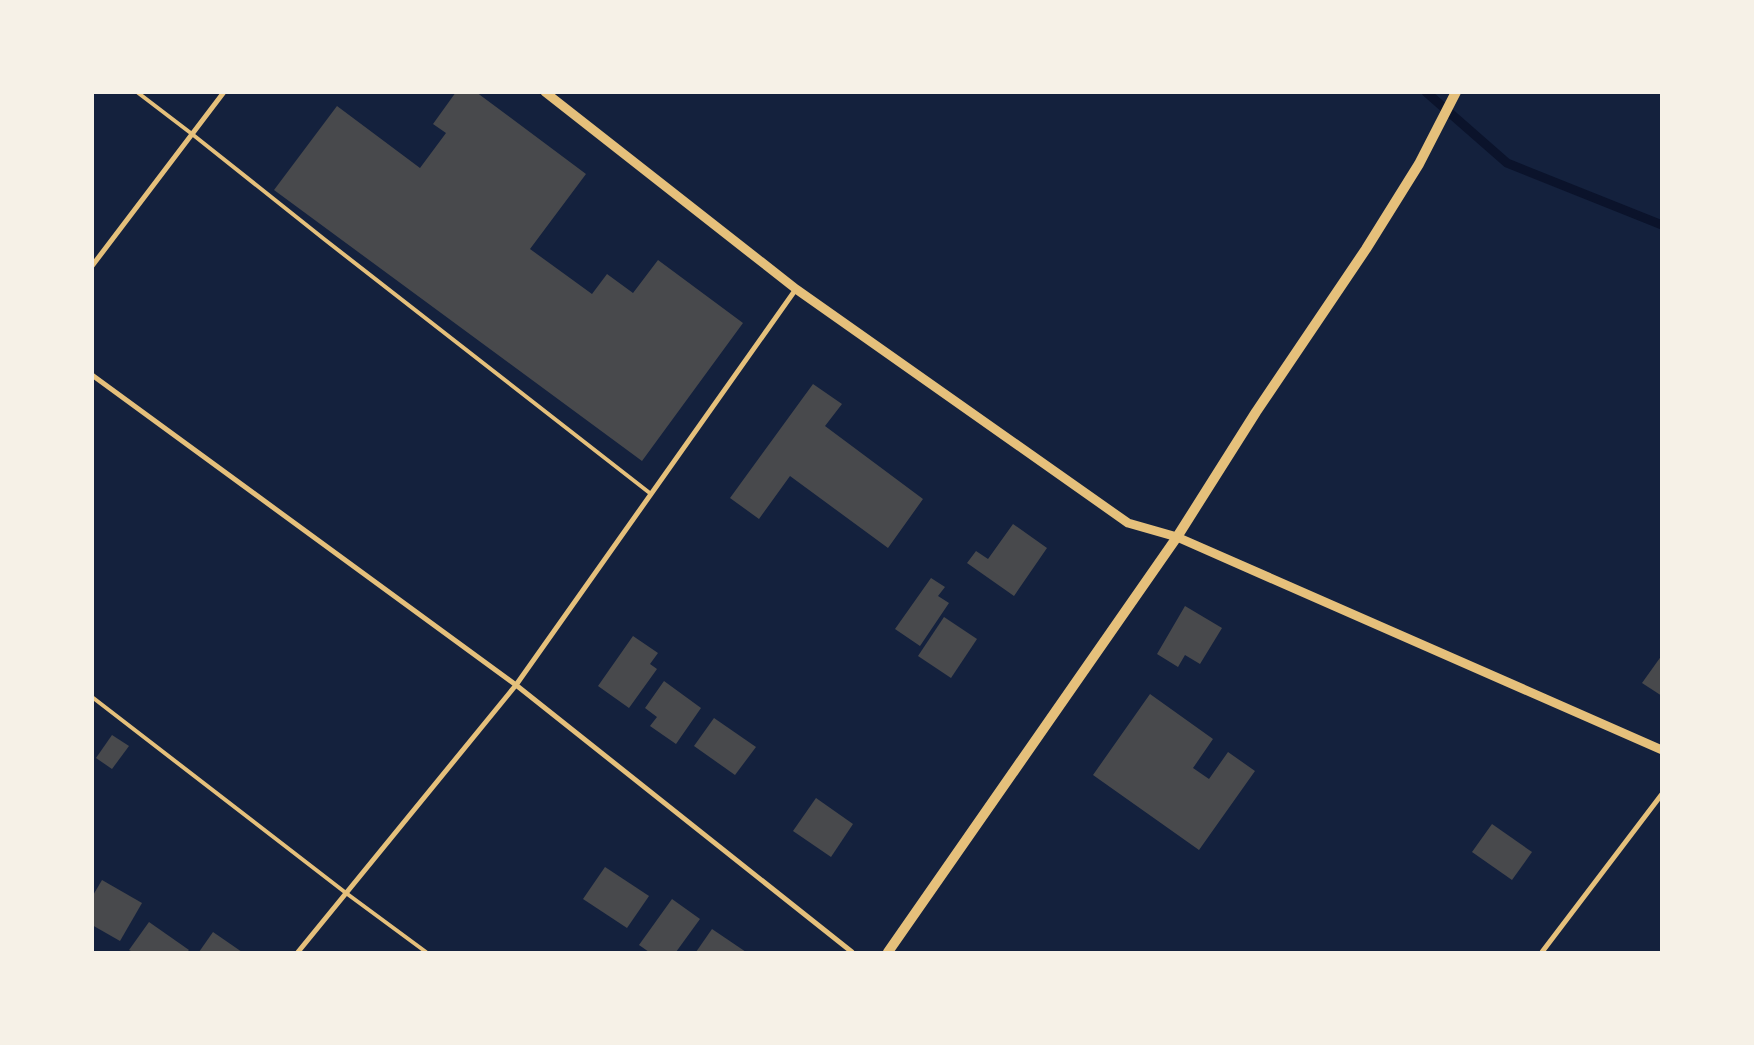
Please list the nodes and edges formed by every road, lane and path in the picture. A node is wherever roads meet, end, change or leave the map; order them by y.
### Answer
1 (136, 92) edge
2 (224, 92) edge
3 (545, 92) edge
4 (1456, 92) edge
5 (192, 134) junction
6 (92, 266) edge
7 (796, 290) junction
8 (92, 374) edge
9 (651, 494) junction
10 (1177, 537) junction
11 (516, 685) junction
12 (92, 697) edge
13 (1662, 750) edge
14 (1662, 794) edge
15 (346, 893) junction
16 (298, 952) edge
17 (426, 952) edge
18 (852, 952) edge
19 (888, 952) edge
20 (1542, 952) edge

1 - 5 lane
2 - 5 street
3 - 7 street
4 - 10 main road
5 - 6 street
5 - 9 lane
7 - 9 street
7 - 10 street
8 - 11 street
9 - 11 street
10 - 13 street
10 - 19 main road
11 - 15 street
11 - 18 street
12 - 15 lane
14 - 20 street
15 - 16 street
15 - 17 lane

